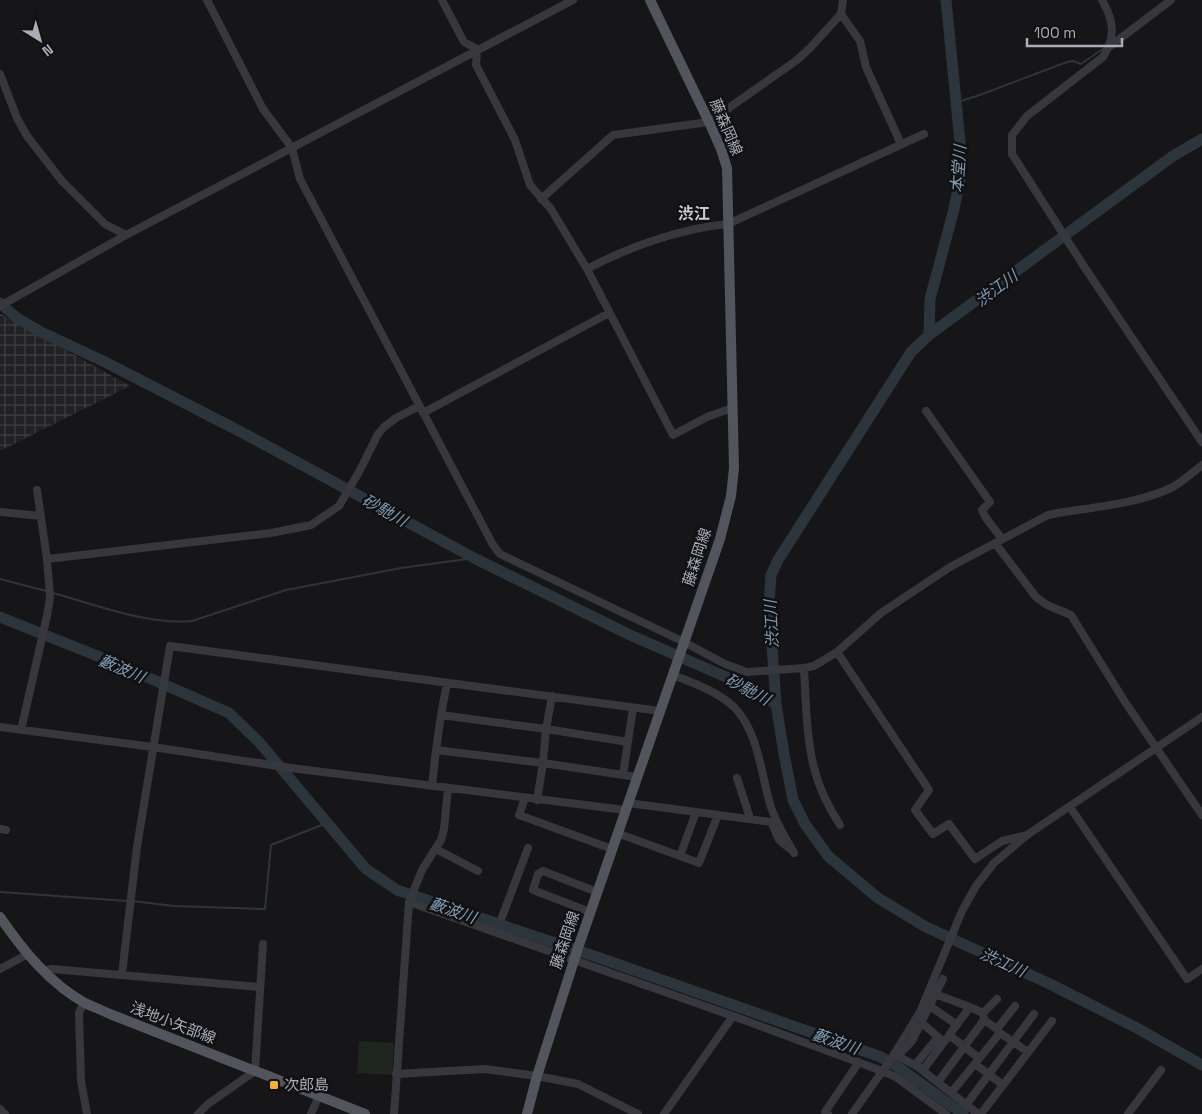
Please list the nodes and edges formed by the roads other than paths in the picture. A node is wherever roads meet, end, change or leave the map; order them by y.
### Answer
1 (207, 0) edge
2 (442, 0) edge
3 (573, 0) edge
4 (650, 0) edge
5 (843, 0) edge
6 (1102, 0) edge
7 (1171, 0) edge
8 (841, 14) junction
9 (1109, 47) junction
10 (477, 50) junction
11 (0, 74) edge
12 (3, 91) edge
13 (709, 122) junction
14 (924, 134) dead end
15 (902, 144) junction
16 (292, 148) junction
17 (541, 199) junction
18 (728, 224) junction
19 (126, 235) junction
20 (587, 269) junction
21 (0, 306) edge
22 (609, 312) junction
23 (732, 408) junction
24 (421, 410) junction
25 (926, 411) dead end
26 (1202, 442) edge
27 (1202, 465) edge
28 (37, 490) dead end
29 (0, 512) edge
30 (41, 516) junction
31 (999, 541) junction
32 (47, 559) junction
33 (684, 642) junction
34 (838, 652) junction
35 (804, 668) junction
36 (673, 674) junction
37 (447, 683) junction
38 (552, 696) junction
39 (634, 708) junction
40 (660, 711) junction
41 (441, 715) junction
42 (1202, 717) edge
43 (0, 727) edge
44 (546, 729) junction
45 (21, 730) junction
46 (628, 742) junction
47 (153, 747) junction
48 (1158, 748) junction
49 (436, 750) junction
50 (542, 763) junction
51 (623, 775) junction
52 (637, 777) junction
53 (737, 778) dead end
54 (432, 786) junction
55 (448, 788) junction
56 (525, 798) junction
57 (537, 800) junction
58 (627, 807) junction
59 (1070, 807) junction
60 (696, 812) junction
61 (718, 815) junction
62 (1202, 815) edge
63 (750, 818) junction
64 (840, 825) dead end
65 (617, 834) junction
66 (1026, 835) junction
67 (528, 848) dead end
68 (436, 849) junction
69 (612, 849) junction
70 (680, 856) junction
71 (478, 871) dead end
72 (597, 892) junction
73 (409, 902) junction
74 (590, 912) junction
75 (0, 917) edge
76 (502, 917) dead end
77 (263, 944) dead end
78 (28, 954) junction
79 (574, 960) junction
80 (0, 969) edge
81 (1202, 969) edge
82 (43, 971) junction
83 (122, 974) junction
84 (943, 979) dead end
85 (260, 987) junction
86 (936, 994) junction
87 (997, 999) dead end
88 (84, 1002) junction
89 (930, 1006) junction
90 (1015, 1006) dead end
91 (970, 1008) junction
92 (1034, 1014) dead end
93 (733, 1016) junction
94 (983, 1016) junction
95 (1052, 1021) dead end
96 (922, 1023) junction
97 (957, 1025) junction
98 (998, 1031) junction
99 (944, 1038) junction
100 (1013, 1042) junction
101 (965, 1047) junction
102 (1028, 1052) junction
103 (895, 1055) junction
104 (977, 1061) junction
105 (859, 1062) junction
106 (916, 1065) junction
107 (884, 1069) junction
108 (923, 1070) junction
109 (1161, 1070) dead end
110 (255, 1071) junction
111 (396, 1074) junction
112 (989, 1074) junction
113 (537, 1076) junction
114 (938, 1082) junction
115 (1003, 1085) junction
116 (951, 1093) junction
117 (319, 1096) junction
118 (966, 1105) junction
119 (0, 1110) edge
120 (4, 1114) edge
121 (87, 1114) edge
122 (198, 1114) edge
123 (311, 1114) edge
124 (365, 1114) edge
125 (394, 1114) edge
126 (527, 1114) edge
127 (638, 1114) edge
128 (664, 1114) edge
129 (828, 1114) edge
130 (852, 1114) edge
131 (946, 1114) edge
132 (979, 1114) edge
133 (1128, 1114) edge

1 - 16 street
2 - 10 street
3 - 10 street
4 - 13 main road, 藤森岡線
5 - 8 street
6 - 9 street
7 - 9 street
8 - 13 street
8 - 15 street
9 - 26 street
10 - 16 street
10 - 17 street
11 - 12 street
12 - 19 street
13 - 17 street
13 - 18 main road, 藤森岡線
14 - 15 street
15 - 18 street
16 - 19 street
16 - 24 street
17 - 20 street
18 - 20 street
18 - 23 main road, 藤森岡線
19 - 21 street
20 - 22 street
22 - 23 street
22 - 24 street
23 - 33 main road, 藤森岡線
24 - 32 street
24 - 33 street
25 - 31 street
27 - 31 street
28 - 30 street
29 - 30 street
30 - 32 street
31 - 34 street
31 - 48 street
32 - 45 street
33 - 35 street
33 - 36 main road, 藤森岡線
34 - 35 street
34 - 66 street
35 - 64 street
36 - 40 main road, 藤森岡線
36 - 63 street
37 - 38 street
37 - 41 street
37 - 47 street
38 - 39 street
38 - 44 street
39 - 40 street
39 - 46 street
40 - 52 main road, 藤森岡線
41 - 44 street
41 - 49 street
42 - 48 street
43 - 45 street
44 - 46 street
44 - 50 street
45 - 47 street
46 - 51 street
47 - 54 street
47 - 83 street
48 - 59 street
48 - 62 street
49 - 50 street
49 - 54 street
50 - 51 street
50 - 57 street
51 - 52 street
52 - 58 main road, 藤森岡線
53 - 63 street
54 - 55 street
55 - 56 street
55 - 68 street
56 - 57 street
56 - 69 street
57 - 58 street
58 - 60 street
58 - 65 main road, 藤森岡線
59 - 66 street
59 - 81 street
60 - 61 street
60 - 70 street
61 - 63 street
61 - 70 street
65 - 69 main road, 藤森岡線
65 - 70 street
66 - 103 street
67 - 76 street
68 - 71 street
68 - 73 street
69 - 72 main road, 藤森岡線
72 - 74 main road, 藤森岡線
72 - 74 street
73 - 79 street
73 - 111 street
74 - 79 main road, 藤森岡線
75 - 78 main road, 浅地小矢部線
77 - 85 street
78 - 80 street
78 - 82 main road, 浅地小矢部線
79 - 93 street
79 - 113 main road, 藤森岡線
82 - 83 street
82 - 88 main road, 浅地小矢部線
83 - 85 street
84 - 86 street
85 - 110 street
86 - 89 street
86 - 91 street
87 - 94 street
88 - 110 main road, 浅地小矢部線
88 - 121 street
89 - 96 street
89 - 97 street
90 - 98 street
91 - 94 street
91 - 97 street
92 - 100 street
93 - 105 street
93 - 128 street
94 - 98 street
94 - 101 street
95 - 102 street
96 - 99 street
96 - 103 street
97 - 99 street
98 - 100 street
98 - 104 street
99 - 101 street
99 - 106 street
99 - 108 street
100 - 102 street
100 - 112 street
101 - 104 street
101 - 114 street
102 - 115 street
103 - 106 street
103 - 107 street
104 - 112 street
104 - 116 street
105 - 107 street
105 - 129 street
106 - 108 street
107 - 130 street
107 - 131 street
108 - 114 street
109 - 133 street
110 - 117 main road, 浅地小矢部線
110 - 122 street
111 - 113 street
111 - 125 street
112 - 115 street
112 - 118 street
113 - 126 main road, 藤森岡線
113 - 127 street
114 - 116 street
115 - 132 street
116 - 118 street
117 - 123 street
117 - 124 main road, 浅地小矢部線
118 - 132 street
119 - 120 street

